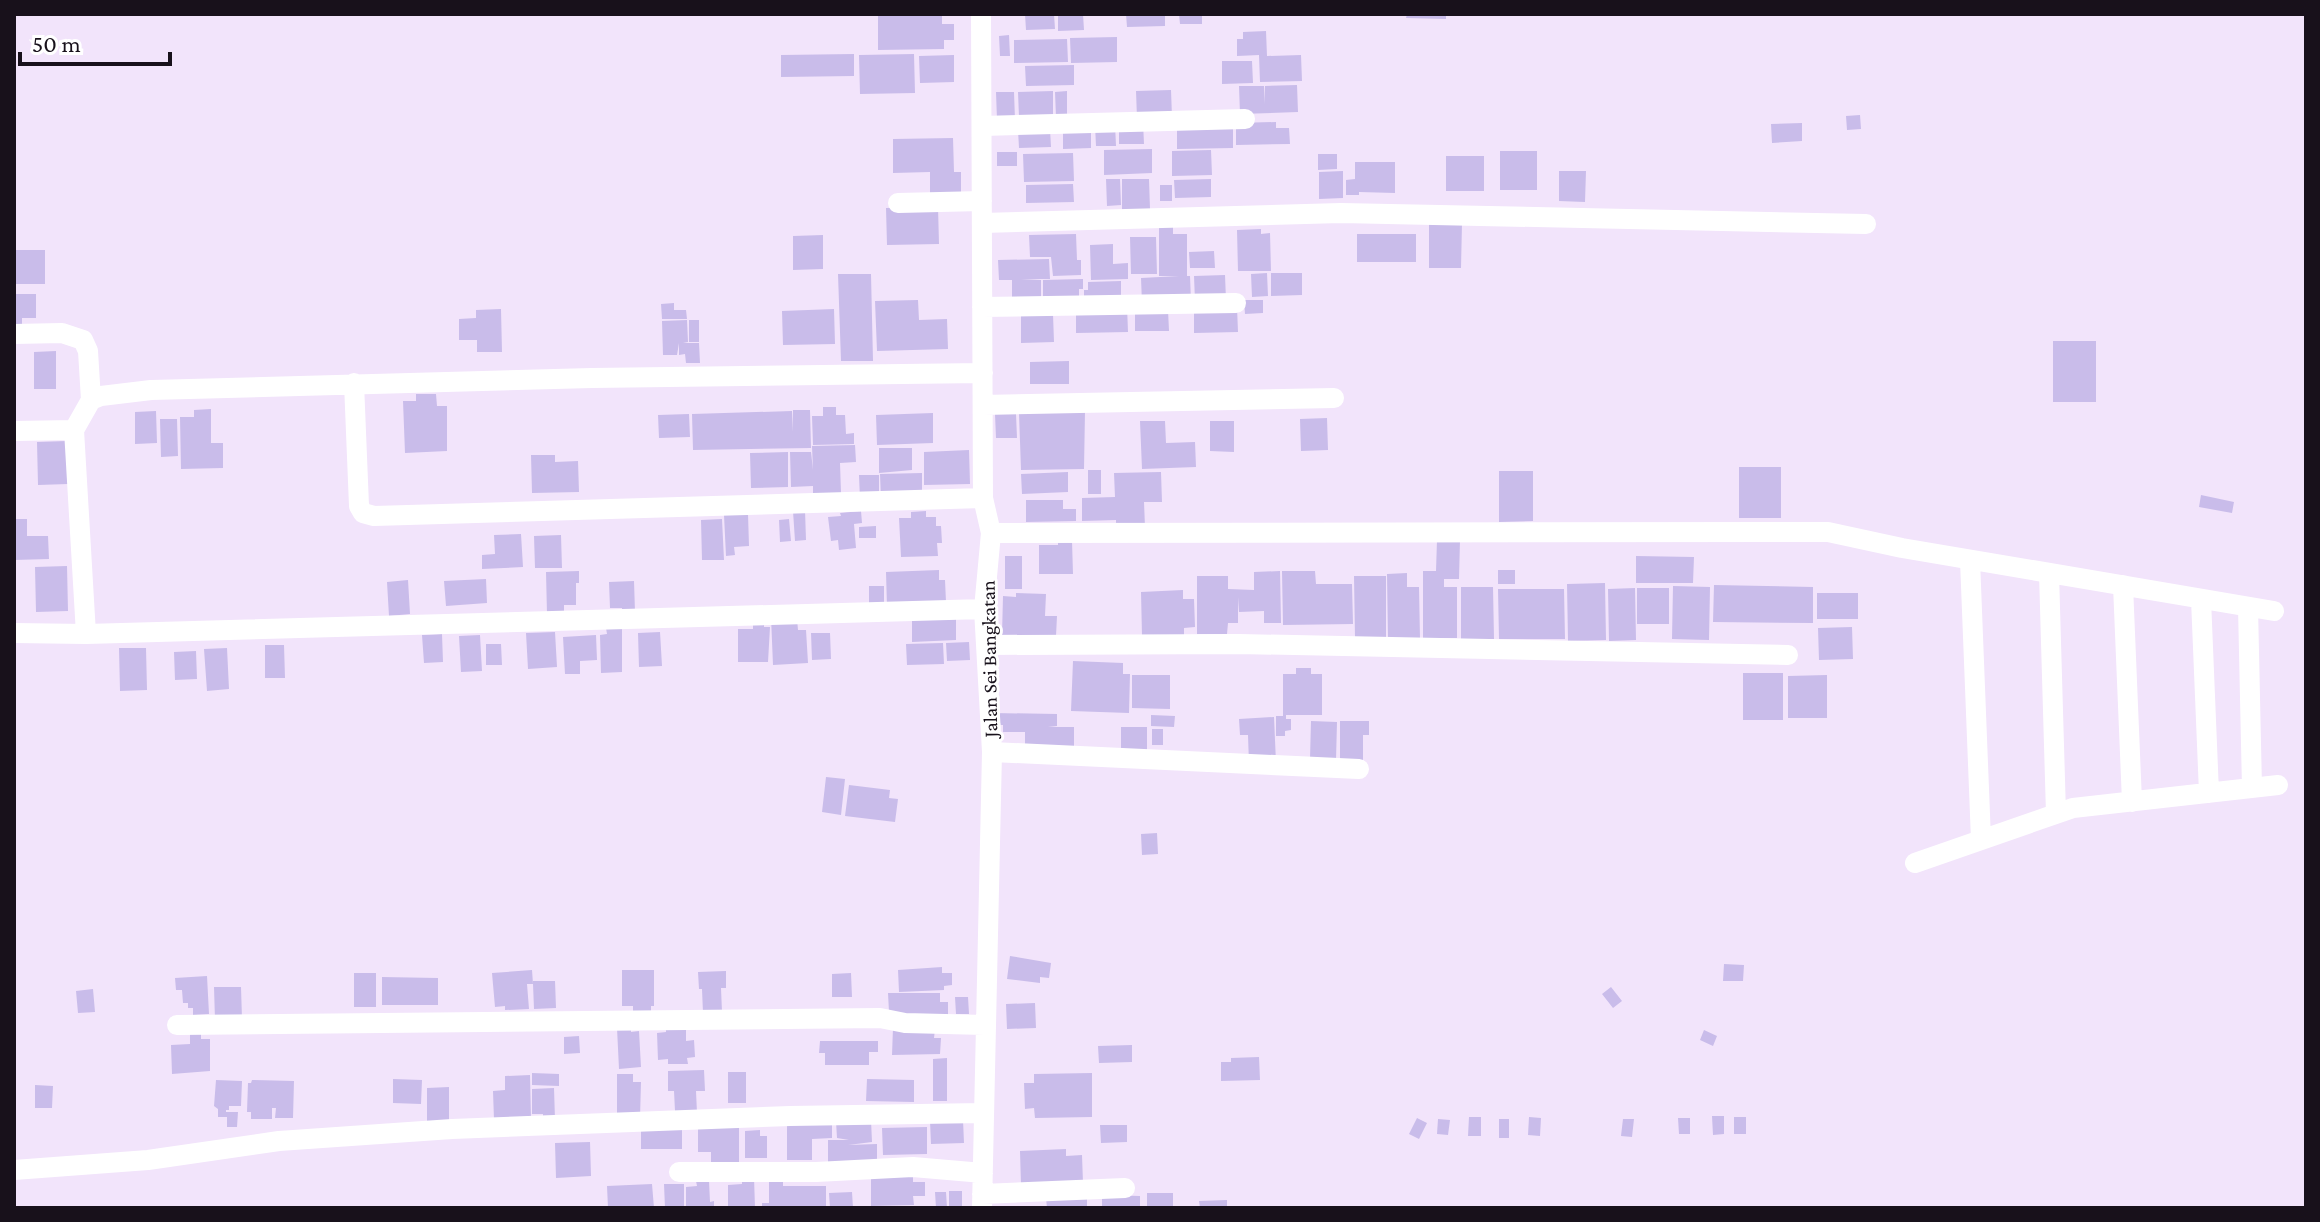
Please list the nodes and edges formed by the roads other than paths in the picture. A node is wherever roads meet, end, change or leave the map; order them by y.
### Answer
1 (981, 14) edge
2 (1245, 119) dead end
3 (982, 126) junction
4 (982, 201) junction
5 (898, 203) dead end
6 (982, 223) junction
7 (1866, 224) dead end
8 (1236, 303) dead end
9 (982, 307) junction
10 (14, 334) edge
11 (983, 373) junction
12 (354, 383) junction
13 (1334, 398) dead end
14 (91, 400) junction
15 (983, 405) junction
16 (74, 430) junction
17 (14, 431) edge
18 (983, 498) junction
19 (991, 533) junction
20 (1970, 560) junction
21 (2049, 573) junction
22 (2123, 585) junction
23 (2201, 599) junction
24 (2248, 607) junction
25 (984, 609) junction
26 (2274, 611) dead end
27 (14, 633) edge
28 (86, 634) junction
29 (986, 645) junction
30 (1788, 655) dead end
31 (992, 752) junction
32 (1359, 769) dead end
33 (2278, 785) dead end
34 (2252, 788) junction
35 (2209, 793) junction
36 (2132, 802) junction
37 (2056, 814) junction
38 (1981, 840) junction
39 (1915, 863) dead end
40 (177, 1025) dead end
41 (985, 1025) junction
42 (983, 1113) junction
43 (14, 1170) edge
44 (679, 1172) dead end
45 (1125, 1188) dead end
46 (983, 1192) edge

1 - 3 street, Jalan Sei Bangkatan
2 - 3 street
3 - 4 street, Jalan Sei Bangkatan
4 - 5 street
4 - 6 street, Jalan Sei Bangkatan
6 - 7 street
6 - 9 street, Jalan Sei Bangkatan
8 - 9 street
9 - 11 street, Jalan Sei Bangkatan
10 - 14 street
11 - 12 street
11 - 15 street, Jalan Sei Bangkatan
12 - 14 street
12 - 18 street
13 - 15 street
14 - 16 street
15 - 18 street, Jalan Sei Bangkatan
16 - 17 street
16 - 28 street
18 - 19 street, Jalan Sei Bangkatan
19 - 20 street
19 - 25 street, Jalan Sei Bangkatan
20 - 21 street
20 - 38 street
21 - 22 street
21 - 37 street
22 - 23 street
22 - 36 street
23 - 24 street
23 - 35 street
24 - 26 street
24 - 34 street
25 - 28 street
25 - 29 street, Jalan Sei Bangkatan
27 - 28 street
29 - 30 street
29 - 31 street, Jalan Sei Bangkatan
31 - 32 street
31 - 41 street, Jalan Sei Bangkatan
33 - 34 street
34 - 35 street
35 - 36 street
36 - 37 street
37 - 38 street
38 - 39 street
40 - 41 street
41 - 42 street, Jalan Sei Bangkatan
42 - 43 street
42 - 46 street, Jalan Sei Bangkatan
44 - 46 street
45 - 46 street

